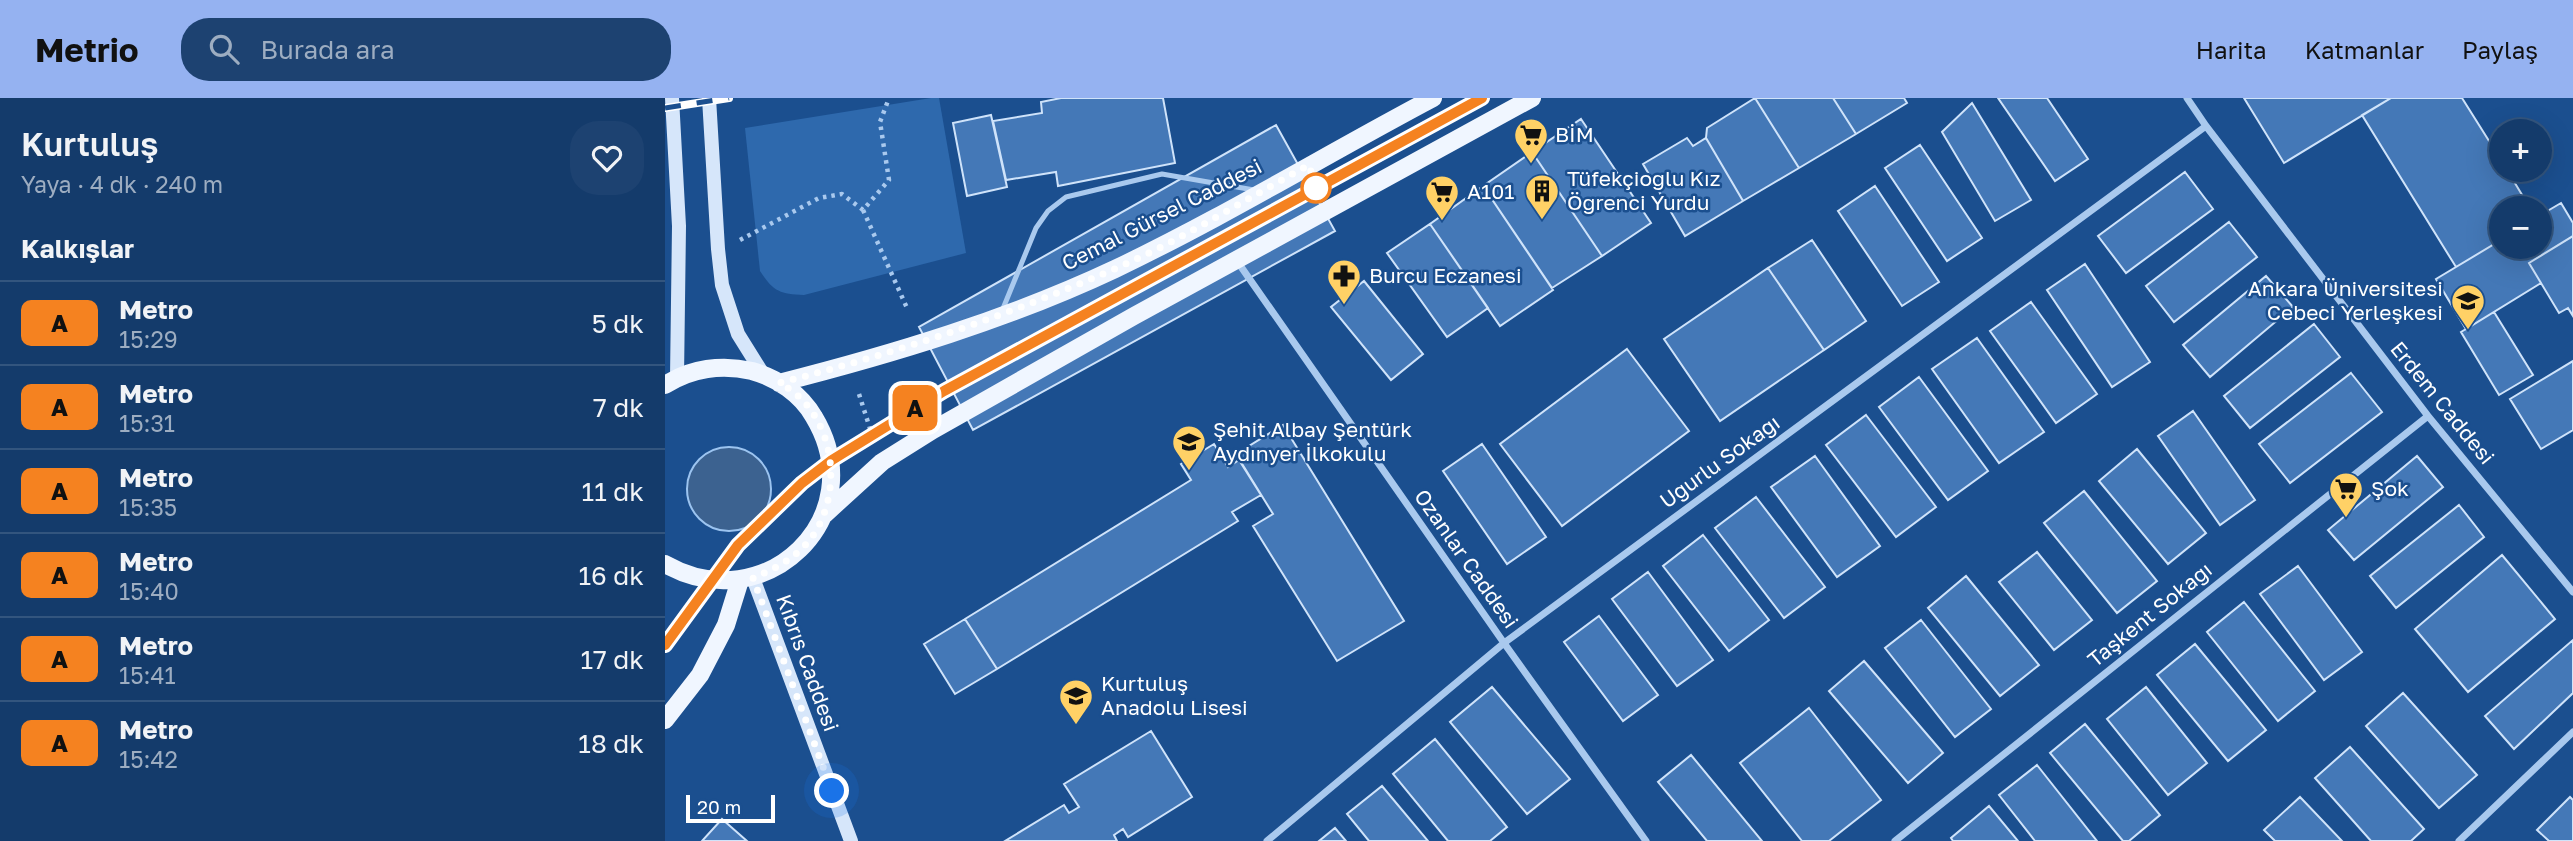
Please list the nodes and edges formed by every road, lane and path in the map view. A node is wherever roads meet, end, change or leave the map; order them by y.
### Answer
1 (672, 98) edge
2 (709, 98) edge
3 (889, 98) edge
4 (1433, 98) edge
5 (1532, 98) edge
6 (2187, 98) edge
7 (2206, 126) junction
8 (1261, 191) junction
9 (863, 210) junction
10 (733, 243) dead end
11 (1237, 260) junction
12 (907, 308) dead end
13 (1000, 316) junction
14 (763, 374) junction
15 (669, 382) edge
16 (779, 383) junction
17 (859, 394) dead end
18 (2427, 416) junction
19 (873, 438) dead end
20 (824, 514) junction
21 (665, 564) edge
22 (747, 579) junction
23 (2573, 592) edge
24 (1504, 643) junction
25 (665, 720) edge
26 (2573, 732) edge
27 (851, 841) edge
28 (1267, 841) edge
29 (1646, 841) edge
30 (1895, 841) edge
31 (2459, 841) edge

1 - 15 main road
2 - 14 main road
3 - 9 path
4 - 8 main road, Cemal Gürsel Caddesi
5 - 11 main road
6 - 7 street, Erdem Caddesi
7 - 18 street, Erdem Caddesi
7 - 24 street, Uğurlu Sokağı
8 - 13 main road, Cemal Gürsel Caddesi
8 - 13 lane
9 - 10 path
9 - 12 path
11 - 20 main road
11 - 24 street, Ozanlar Caddesi
13 - 16 main road, Cemal Gürsel Caddesi
14 - 15 main road
14 - 16 main road
16 - 20 main road
17 - 19 path
18 - 23 street, Erdem Caddesi
18 - 30 street, Taşkent Sokağı
20 - 22 main road
21 - 22 main road
22 - 25 main road
22 - 27 main road, Kıbrıs Caddesi
24 - 28 street, Uğurlu Sokağı
24 - 29 street, Ozanlar Caddesi
26 - 31 street

